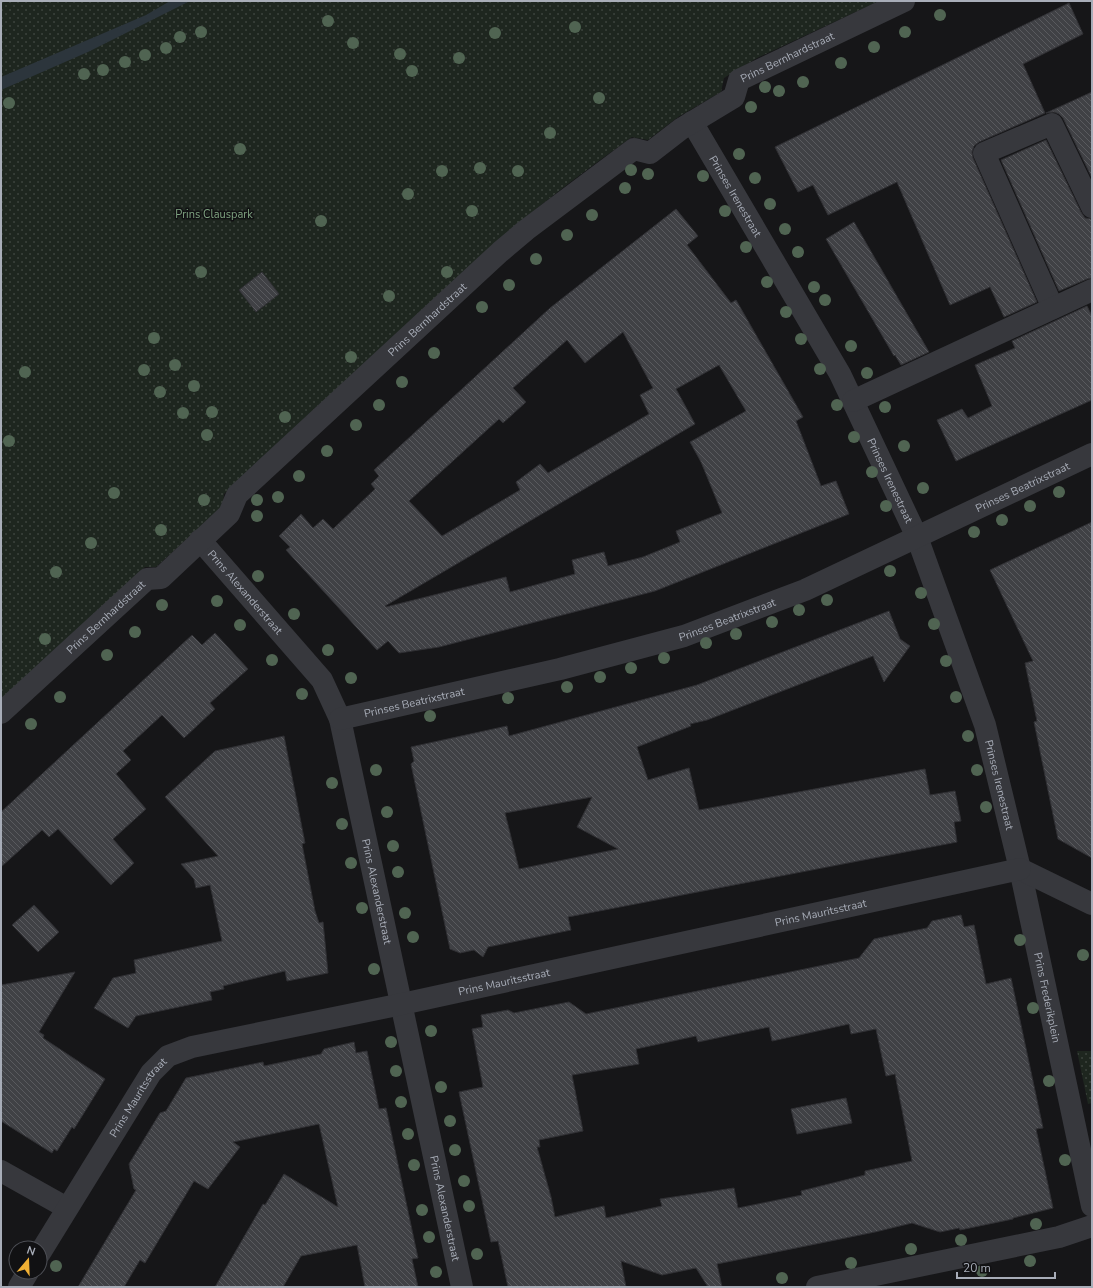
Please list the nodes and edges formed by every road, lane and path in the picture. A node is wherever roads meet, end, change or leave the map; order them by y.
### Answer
1 (904, 1) edge
2 (692, 122) junction
3 (1092, 207) edge
4 (1092, 290) edge
5 (1053, 308) junction
6 (853, 401) junction
7 (1092, 454) edge
8 (917, 537) junction
9 (200, 540) junction
10 (1, 713) edge
11 (340, 719) junction
12 (1020, 869) junction
13 (1092, 904) edge
14 (402, 1004) junction
15 (1, 1170) edge
16 (1092, 1206) edge
17 (68, 1208) junction
18 (1092, 1226) edge
19 (48, 1240) edge
20 (462, 1287) edge
21 (817, 1287) edge

1 - 2 street, Prins Bernhardstraat
2 - 6 street, Prinses Irenestraat
2 - 9 street, Prins Bernhardstraat
3 - 5 street
4 - 5 street
5 - 6 street
6 - 8 street, Prinses Irenestraat
7 - 8 street, Prinses Beatrixstraat
8 - 11 street, Prinses Beatrixstraat
8 - 12 street, Prinses Irenestraat
9 - 10 street, Prins Bernhardstraat
9 - 11 street, Prins Alexanderstraat
11 - 14 street, Prins Alexanderstraat
12 - 13 street
12 - 14 street, Prins Mauritsstraat
12 - 16 street, Prins Frederikplein
14 - 17 street, Prins Mauritsstraat
14 - 20 street, Prins Alexanderstraat
15 - 17 street
17 - 19 street, Prins Mauritsstraat
18 - 21 street

